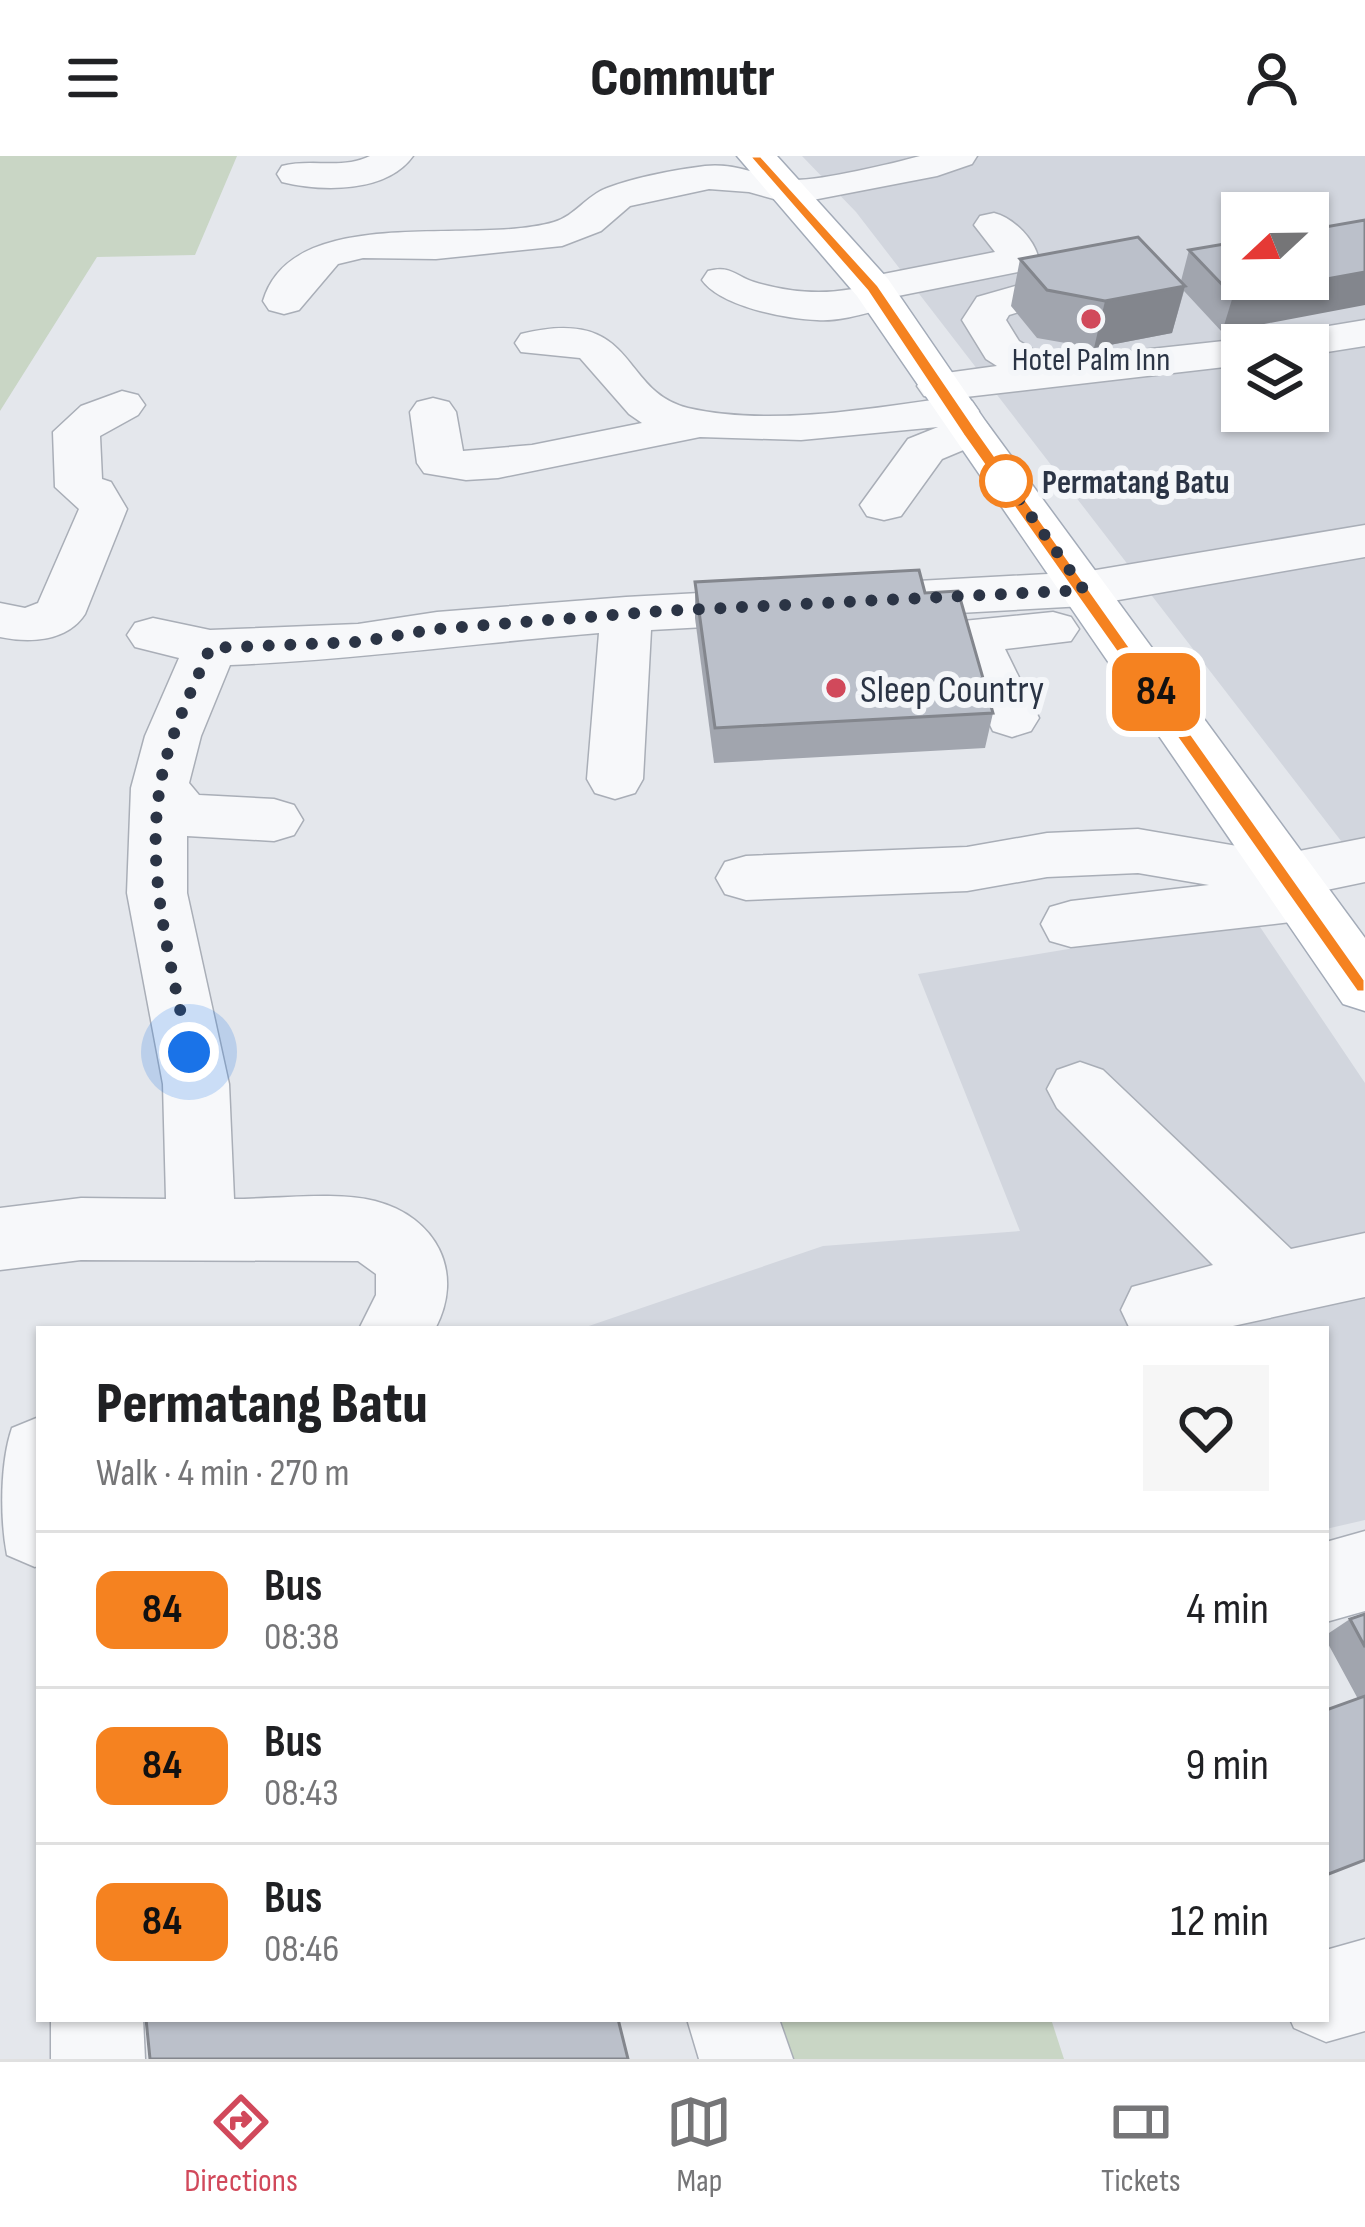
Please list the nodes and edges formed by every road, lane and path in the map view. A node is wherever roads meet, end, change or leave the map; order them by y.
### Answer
1 (394, 156) edge
2 (756, 156) edge
3 (940, 162) edge
4 (296, 174) dead end
5 (792, 192) junction
6 (723, 280) dead end
7 (1054, 288) edge
8 (876, 292) junction
9 (284, 302) dead end
10 (1182, 324) dead end
11 (1365, 333) edge
12 (1329, 338) edge
13 (537, 343) dead end
14 (1221, 347) edge
15 (1221, 354) edge
16 (1047, 377) junction
17 (122, 405) dead end
18 (955, 410) junction
19 (433, 412) dead end
20 (700, 423) junction
21 (884, 505) dead end
22 (1365, 542) edge
23 (1098, 608) junction
24 (626, 614) junction
25 (0, 620) edge
26 (1012, 718) dead end
27 (616, 779) dead end
28 (159, 788) junction
29 (274, 820) dead end
30 (1365, 860) edge
31 (746, 878) dead end
32 (1292, 887) junction
33 (1072, 924) dead end
34 (1365, 986) edge
35 (1081, 1089) dead end
36 (201, 1229) junction
37 (0, 1239) edge
38 (1365, 1265) edge
39 (1279, 1284) junction
40 (1157, 1310) dead end
41 (397, 1326) edge
42 (1365, 1571) edge
43 (1329, 1581) edge
44 (1365, 1985) edge
45 (1329, 1995) edge
46 (97, 2022) edge
47 (734, 2022) edge
48 (98, 2059) edge
49 (746, 2059) edge

1 - 4 street
2 - 5 main road
3 - 5 street
3 - 8 street
5 - 8 main road
5 - 9 street
6 - 8 street
7 - 16 street
8 - 18 main road
10 - 14 street
11 - 12 street
13 - 20 street
15 - 16 street
16 - 18 street
17 - 25 street
18 - 20 street
18 - 21 street
18 - 23 main road
19 - 20 street
22 - 23 street
23 - 24 street
23 - 26 street
23 - 32 main road
24 - 27 street
24 - 28 street
28 - 29 street
28 - 36 street
30 - 32 street
31 - 32 street
32 - 33 street
32 - 34 main road
35 - 39 street
36 - 37 street
36 - 41 street
38 - 39 street
39 - 40 street
42 - 43 street
44 - 45 street
46 - 48 street
47 - 49 street

